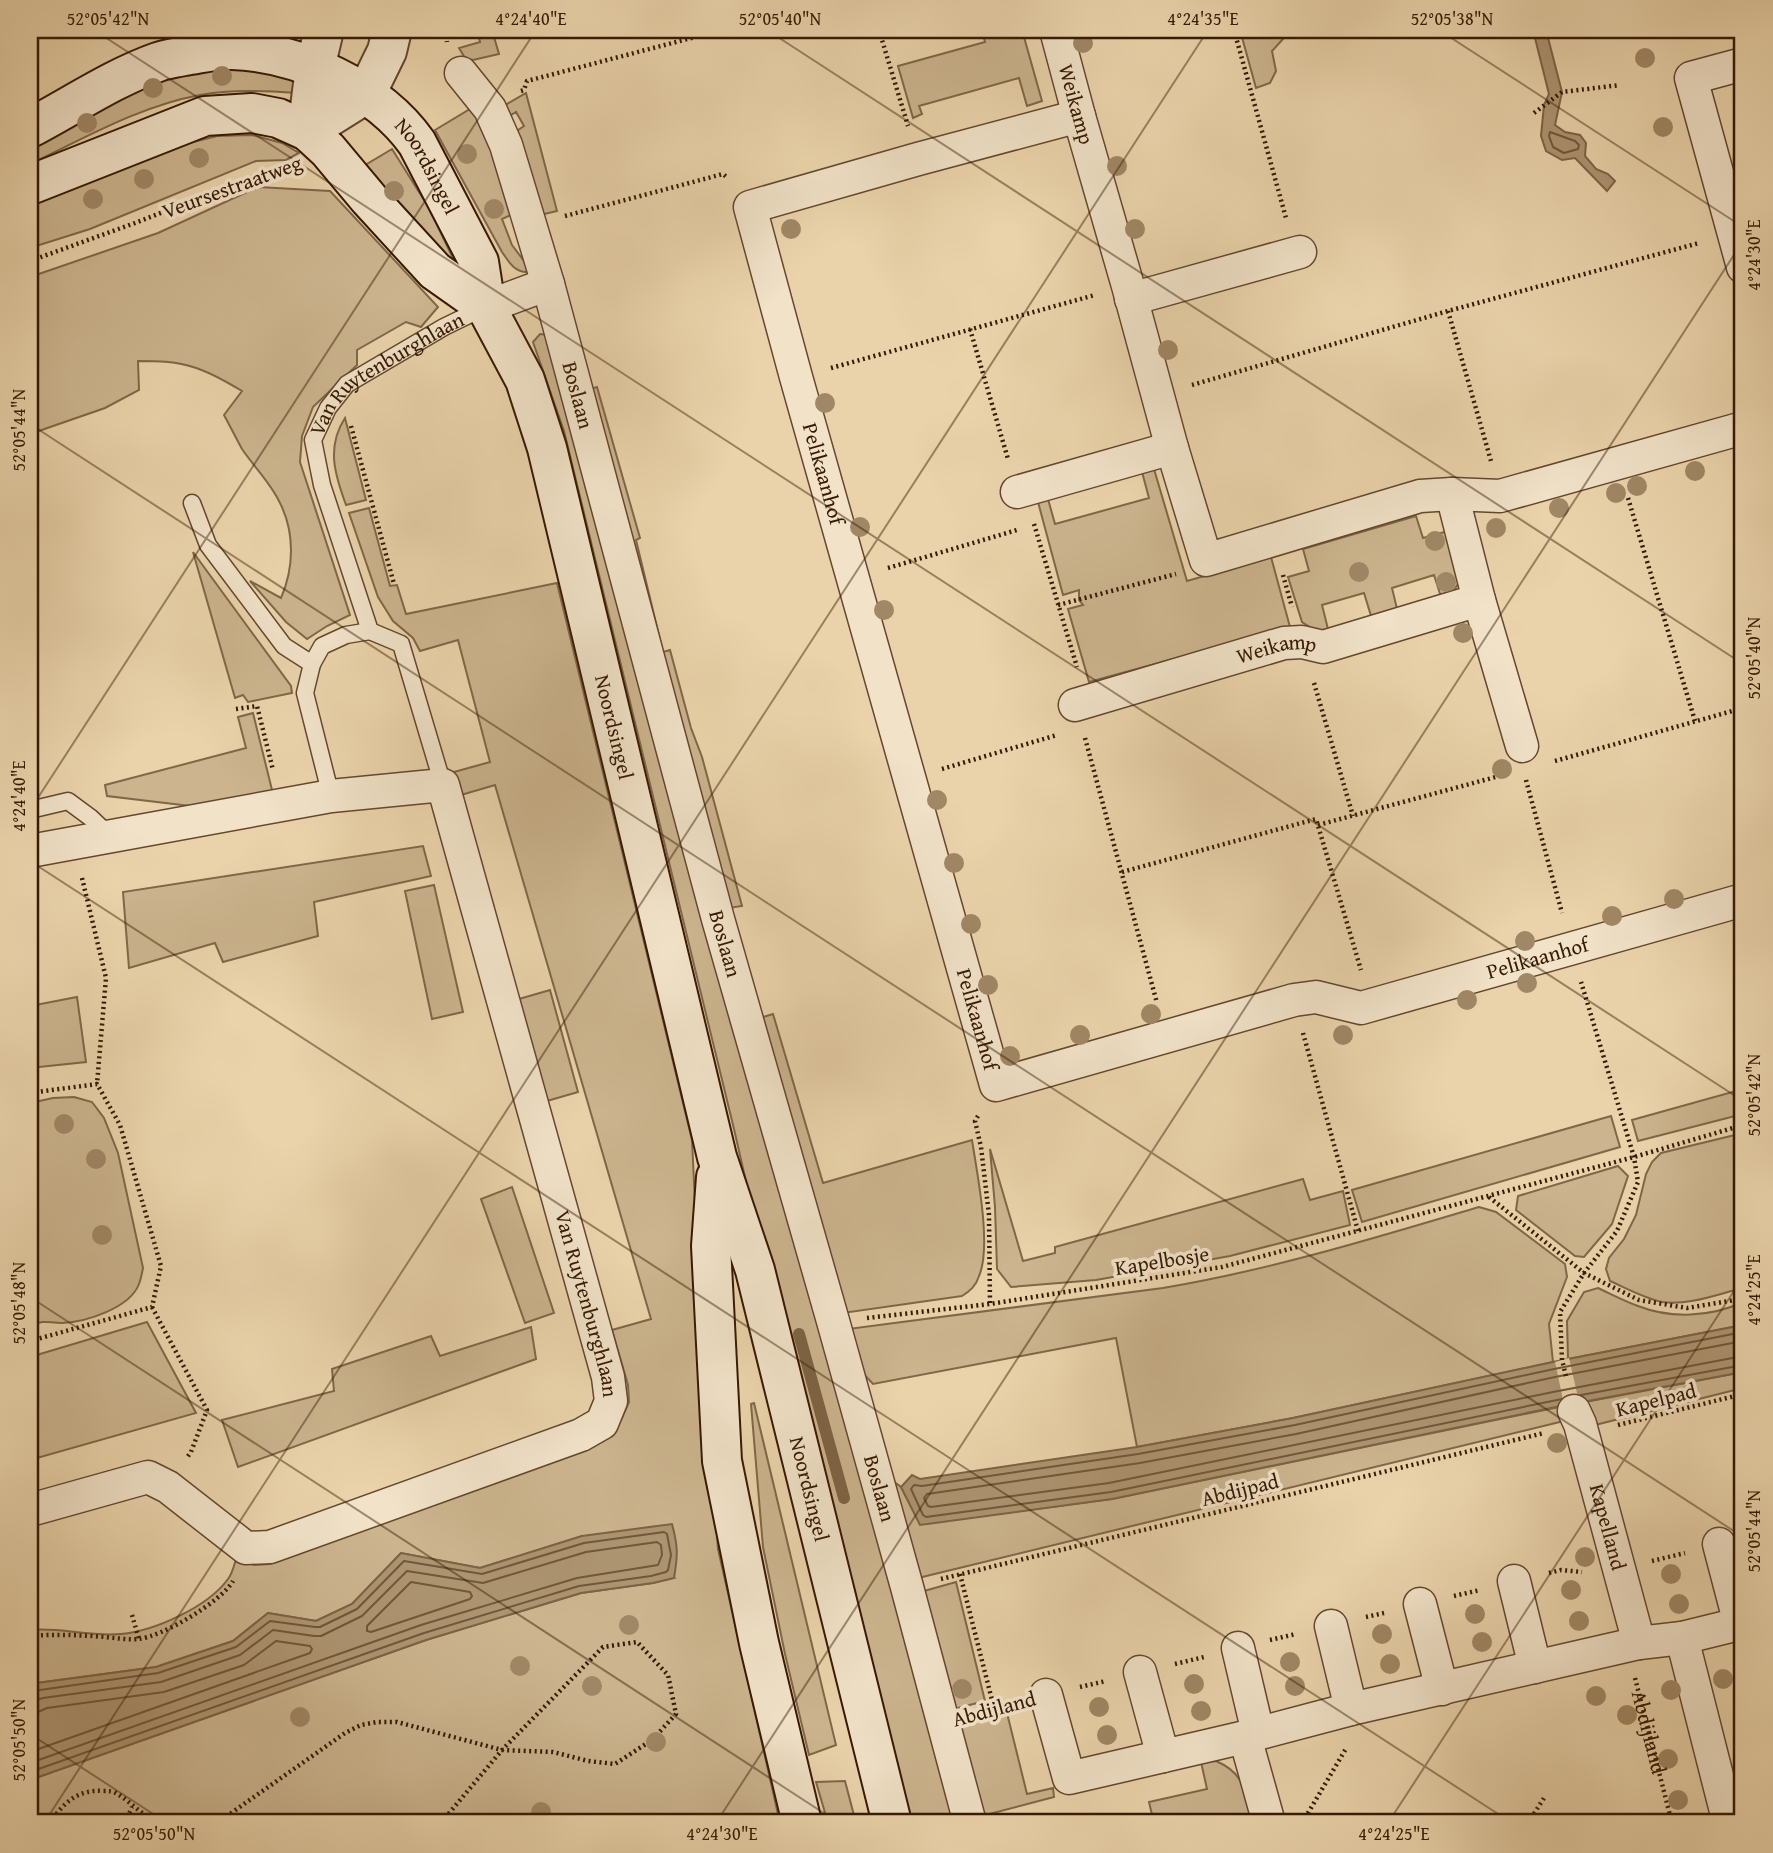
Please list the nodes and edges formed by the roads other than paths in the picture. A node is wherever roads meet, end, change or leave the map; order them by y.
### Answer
1 (324, 30) edge
2 (392, 30) edge
3 (1056, 30) edge
4 (1743, 64) edge
5 (315, 68) junction
6 (461, 73) dead end
7 (366, 93) junction
8 (1079, 116) junction
9 (30, 128) edge
10 (317, 140) junction
11 (30, 185) edge
12 (1298, 252) road end
13 (1743, 267) edge
14 (548, 284) junction
15 (1130, 293) junction
16 (486, 307) junction
17 (1743, 428) edge
18 (1172, 448) junction
19 (1020, 491) road end
20 (1452, 494) junction
21 (192, 503) dead end
22 (1479, 600) junction
23 (370, 631) junction
24 (312, 664) junction
25 (1081, 711) road end
26 (1522, 746) road end
27 (443, 785) junction
28 (331, 796) junction
29 (30, 810) edge
30 (110, 836) junction
31 (30, 851) edge
32 (1743, 900) edge
33 (717, 1157) junction
34 (1577, 1418) road end
35 (30, 1510) edge
36 (1719, 1544) dead end
37 (1514, 1581) road end
38 (1420, 1604) road end
39 (1742, 1623) edge
40 (1331, 1626) road end
41 (1682, 1639) junction
42 (1639, 1643) junction
43 (1238, 1648) road end
44 (1535, 1667) junction
45 (1140, 1672) road end
46 (1442, 1689) junction
47 (1046, 1695) road end
48 (1362, 1707) junction
49 (1251, 1735) junction
50 (1163, 1756) junction
51 (802, 1823) edge
52 (892, 1823) edge
53 (970, 1823) edge
54 (1269, 1823) edge
55 (1729, 1823) edge

1 - 5 main road, Veursestraatweg
2 - 7 main road
3 - 8 street, Weikamp
4 - 13 street
5 - 7 main road, Noordsingel
5 - 9 main road
5 - 10 main road, Veursestraatweg
6 - 14 street, Boslaan
7 - 10 main road, Veursestraatweg
7 - 16 main road, Noordsingel
8 - 15 street, Weikamp
8 - 32 street, Pelikaanhof
10 - 11 main road, Veursestraatweg
10 - 16 main road, Noordsingel
12 - 15 street
14 - 16 street, Van Ruytenburghlaan
14 - 53 street, Boslaan
15 - 18 street, Weikamp
16 - 23 lane, Van Ruytenburghlaan
16 - 33 main road, Noordsingel
17 - 20 street
18 - 19 street
18 - 20 street, Weikamp
20 - 22 street
21 - 24 lane
22 - 25 street, Weikamp
22 - 26 street
23 - 24 lane
23 - 27 lane, Van Ruytenburghlaan
24 - 28 lane
27 - 28 street
27 - 35 street, Van Ruytenburghlaan
28 - 30 street
29 - 30 lane
30 - 31 street
33 - 51 main road, Noordsingel
33 - 52 main road, Noordsingel
34 - 42 street, Kapelland
36 - 39 street
37 - 44 street
38 - 46 street
39 - 41 street
40 - 48 street
41 - 42 street, Abdijland
41 - 55 street
42 - 44 street, Abdijland
43 - 49 street
44 - 46 street, Abdijland
45 - 50 street
46 - 48 street, Abdijland
47 - 50 street, Abdijland
48 - 49 street, Abdijland
49 - 50 street, Abdijland
49 - 54 street

